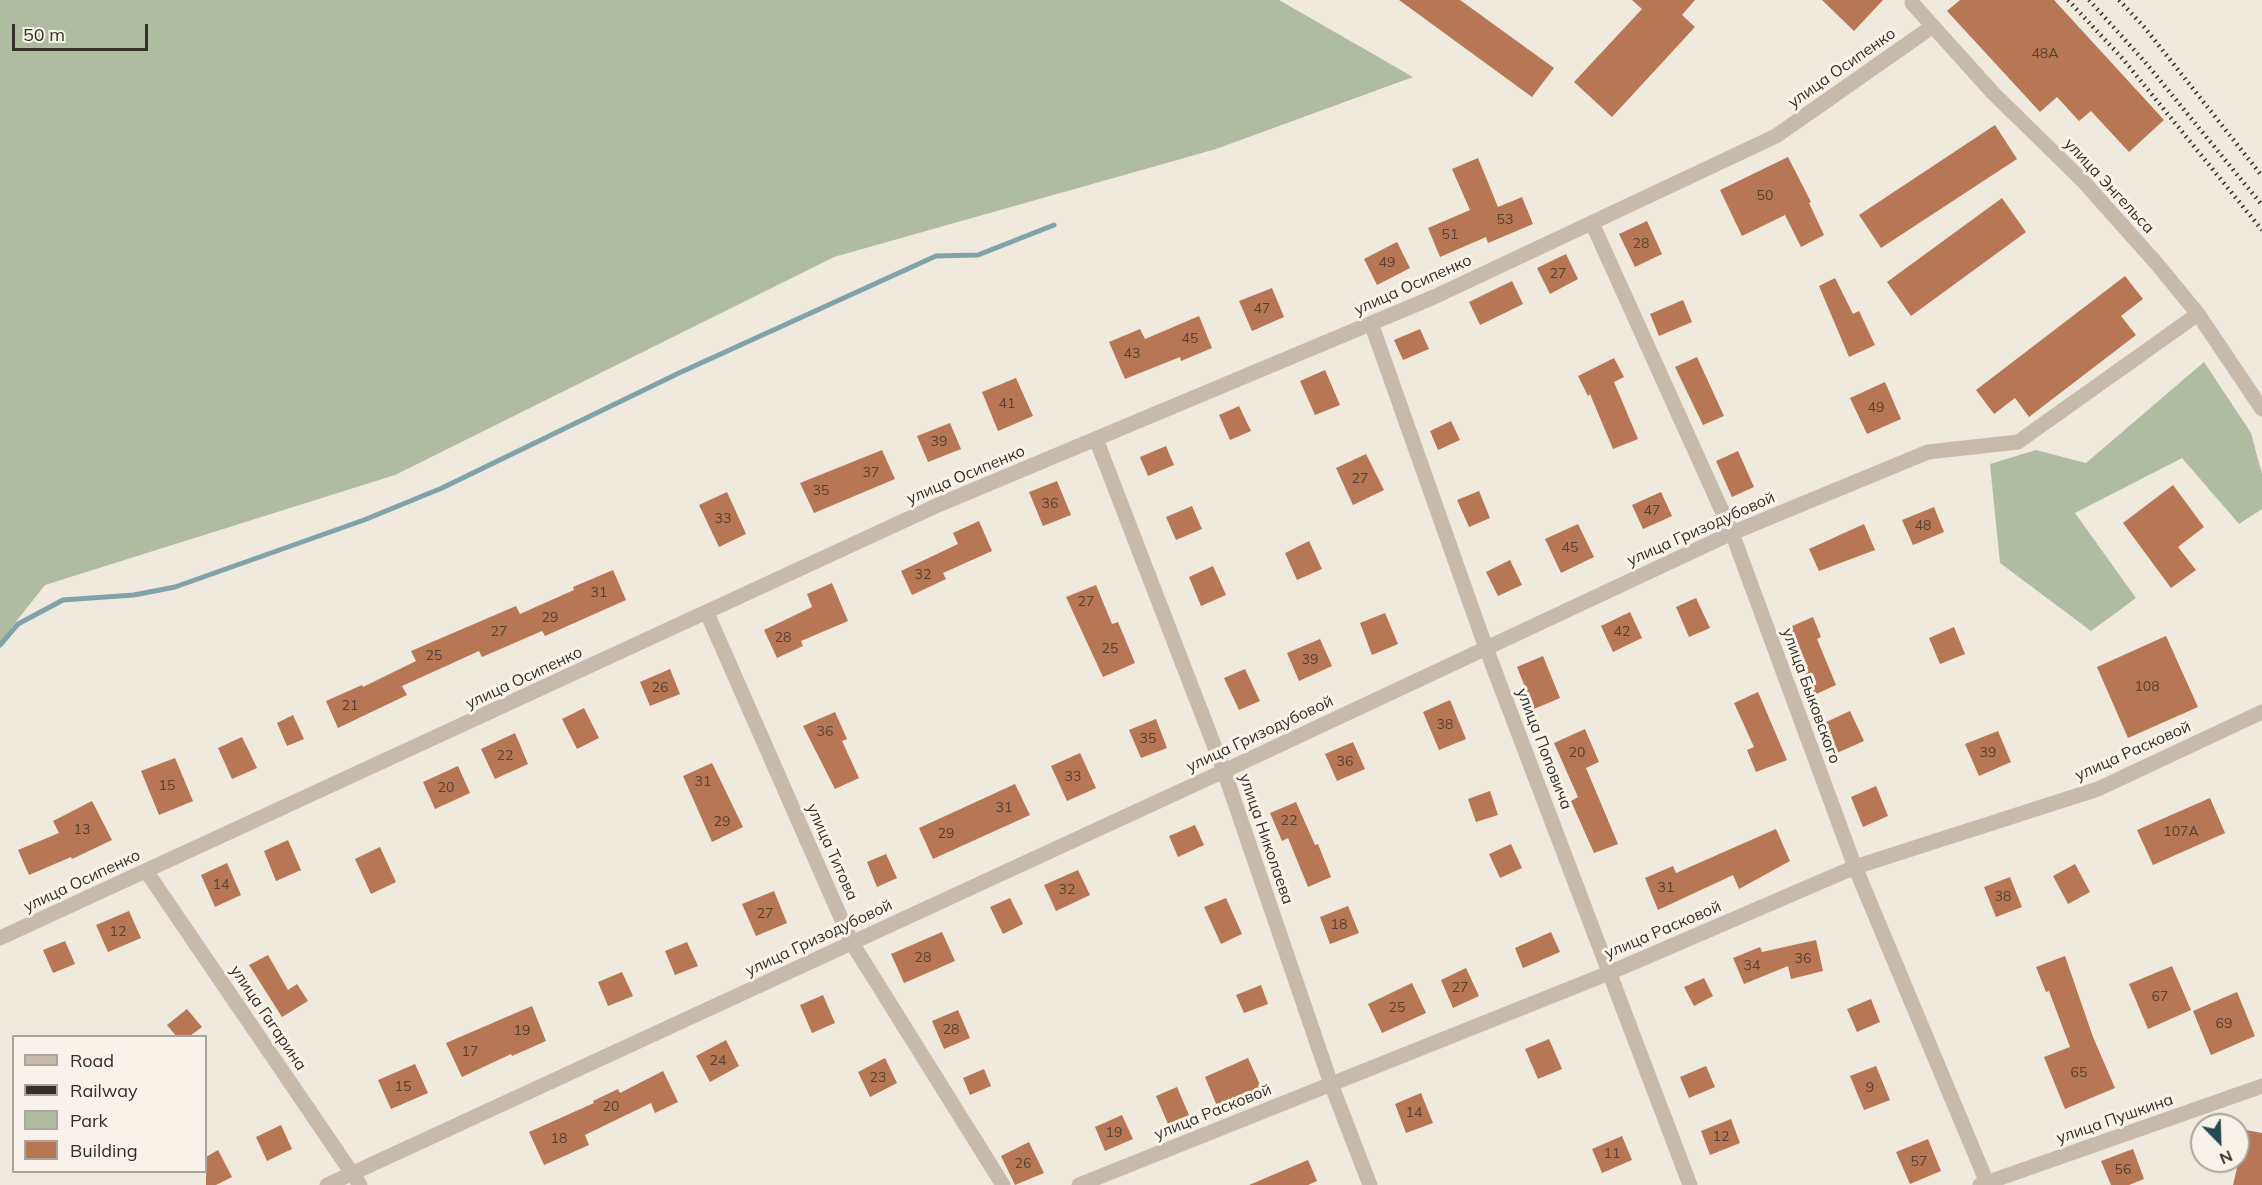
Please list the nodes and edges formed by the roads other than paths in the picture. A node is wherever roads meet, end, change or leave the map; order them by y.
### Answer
1 (1912, 3) dead end
2 (1933, 26) junction
3 (1592, 223) junction
4 (2198, 314) junction
5 (1371, 323) junction
6 (2262, 409) edge
7 (1096, 439) junction
8 (1732, 533) junction
9 (707, 613) junction
10 (1486, 648) junction
11 (2262, 712) edge
12 (1224, 771) junction
13 (1855, 867) junction
14 (146, 871) junction
15 (0, 938) edge
16 (852, 943) junction
17 (1609, 973) junction
18 (1331, 1084) junction
19 (2262, 1086) edge
20 (356, 1179) edge
21 (1985, 1184) edge
22 (327, 1185) edge
23 (1003, 1185) edge
24 (1079, 1185) edge
25 (1370, 1185) edge
26 (1689, 1185) edge

1 - 2 street, улица Энгельса
2 - 3 street, улица Осипенко
2 - 4 street, улица Энгельса
3 - 5 street, улица Осипенко
3 - 8 street, улица Быковского
4 - 6 street, улица Энгельса
4 - 8 street, улица Гризодубовой
5 - 7 street, улица Осипенко
5 - 10 street, улица Поповича
7 - 9 street, улица Осипенко
7 - 12 street, улица Николаева
8 - 10 street, улица Гризодубовой
8 - 13 street, улица Быковского
9 - 14 street, улица Осипенко
9 - 16 street, улица Титова
10 - 12 street, улица Гризодубовой
10 - 17 street, улица Поповича
11 - 13 street, улица Расковой
12 - 16 street, улица Гризодубовой
12 - 18 street, улица Николаева
13 - 17 street, улица Расковой
13 - 21 street, улица Быковского
14 - 15 street, улица Осипенко
14 - 20 street, улица Гагарина
16 - 20 street, улица Гризодубовой
16 - 23 street, улица Титова
17 - 18 street, улица Расковой
17 - 26 street, улица Поповича
18 - 24 street, улица Расковой
18 - 25 street, улица Николаева
19 - 21 street, улица Пушкина
20 - 22 street, улица Гризодубовой

